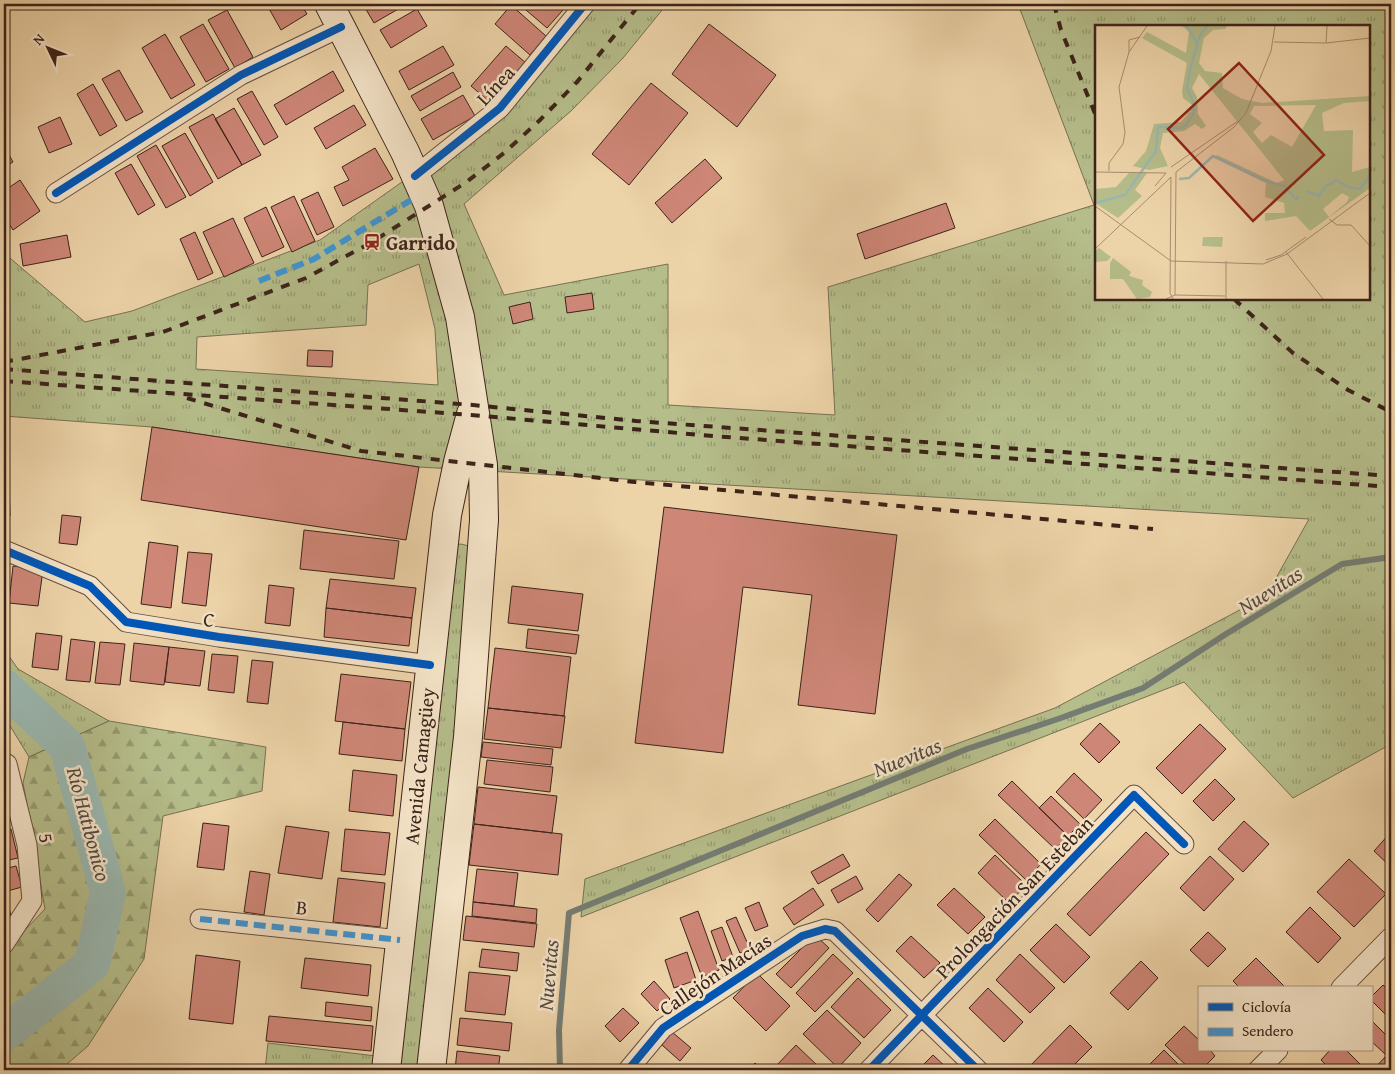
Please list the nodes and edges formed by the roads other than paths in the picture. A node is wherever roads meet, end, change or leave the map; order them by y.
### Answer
1 (586, 4) edge
2 (335, 15) edge
3 (416, 176) junction
4 (56, 193) dead end
5 (473, 405) junction
6 (447, 515) junction
7 (484, 520) junction
8 (4, 550) edge
9 (430, 665) junction
10 (5, 765) edge
11 (1184, 844) dead end
12 (200, 919) dead end
13 (1391, 937) edge
14 (400, 940) junction
15 (4, 944) edge
16 (1343, 986) edge
17 (923, 1016) junction
18 (1276, 1052) edge
19 (386, 1070) edge
20 (431, 1070) edge
21 (628, 1070) edge
22 (868, 1070) edge
23 (978, 1070) edge
24 (1258, 1070) edge

1 - 3 street, Línea
2 - 3 main road, Avenida Camagüey
2 - 4 street
3 - 5 main road, Avenida Camagüey
5 - 6 main road, Avenida Camagüey
5 - 7 main road, Avenida Camagüey
6 - 7 main road
6 - 9 main road, Avenida Camagüey
7 - 20 main road, Avenida Camagüey
8 - 9 street, C
9 - 14 main road, Avenida Camagüey
10 - 15 street, 5
11 - 17 street, Prolongación San Esteban
12 - 14 street, B
13 - 16 street
14 - 19 main road, Avenida Camagüey
17 - 21 street, Callejón Macías
17 - 22 street, Prolongación San Esteban
17 - 23 street
18 - 24 street

